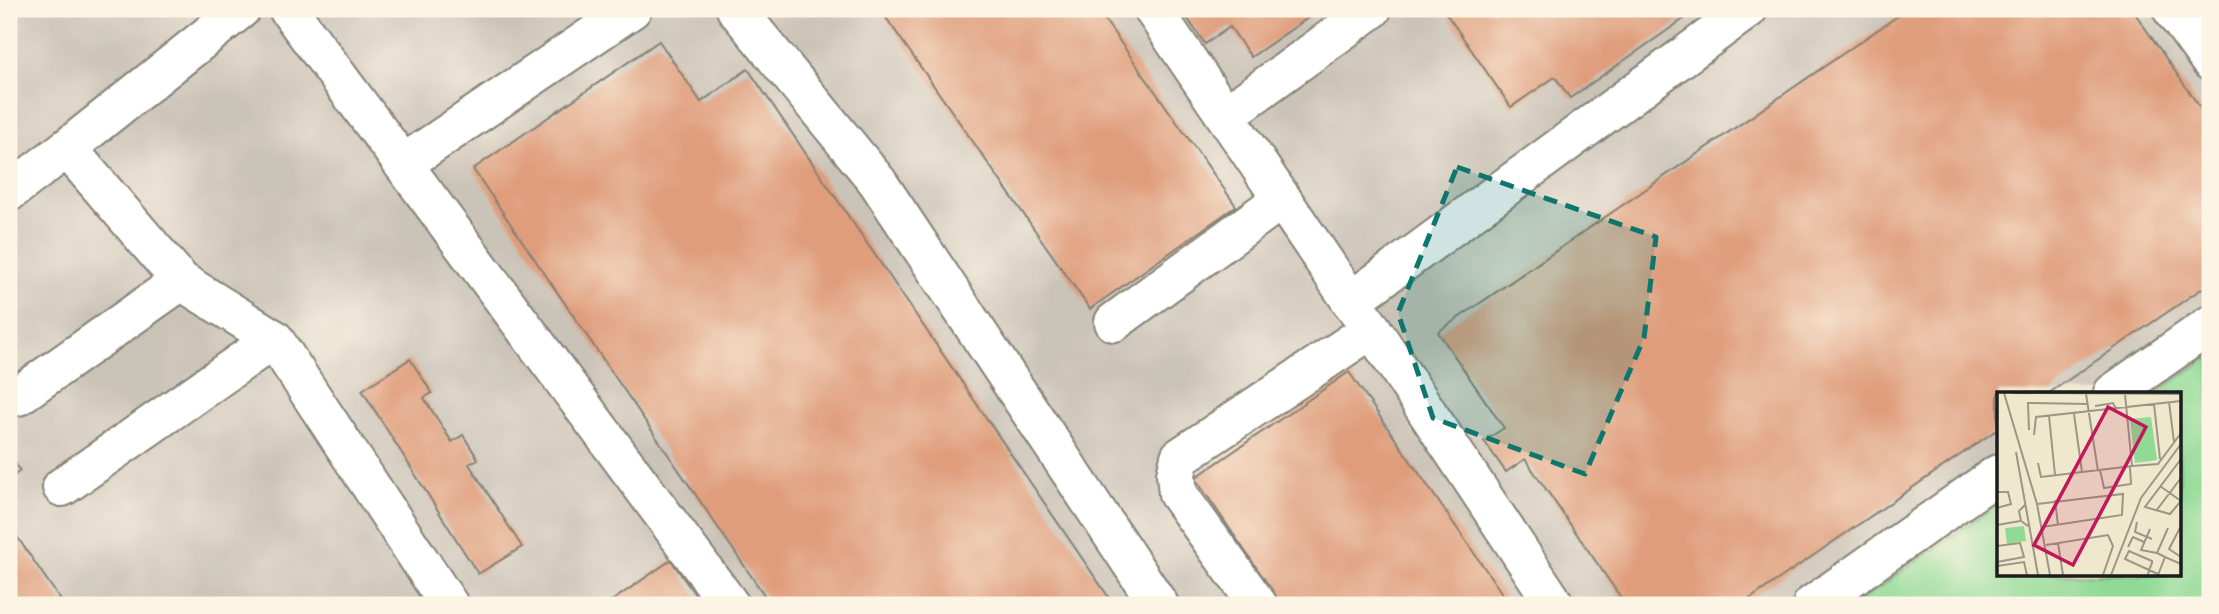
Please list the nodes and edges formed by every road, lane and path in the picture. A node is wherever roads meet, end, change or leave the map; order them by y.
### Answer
1 (241, 9) edge
2 (288, 9) edge
3 (632, 9) edge
4 (736, 9) edge
5 (1153, 9) edge
6 (1372, 9) edge
7 (1748, 9) edge
8 (2172, 9) edge
9 (2210, 61) edge
10 (1226, 115) junction
11 (67, 148) junction
12 (404, 164) junction
13 (9, 192) edge
14 (1282, 200) junction
15 (181, 281) junction
16 (1361, 315) junction
17 (1114, 322) dead end
18 (2210, 325) edge
19 (274, 339) junction
20 (2116, 392) edge
21 (9, 398) edge
22 (1997, 475) edge
23 (62, 487) dead end
24 (449, 605) edge
25 (730, 605) edge
26 (1159, 605) edge
27 (1258, 605) edge
28 (1555, 605) edge
29 (1812, 605) edge

1 - 11 main road
2 - 12 main road
3 - 12 main road
4 - 26 main road
5 - 10 main road
6 - 10 main road
7 - 16 main road
8 - 9 main road
10 - 14 main road
11 - 13 main road
11 - 15 main road
12 - 25 main road
14 - 16 main road
14 - 17 main road
15 - 19 main road
15 - 21 main road
16 - 27 main road
16 - 28 main road
18 - 20 main road
19 - 23 main road
19 - 24 main road
22 - 29 main road

